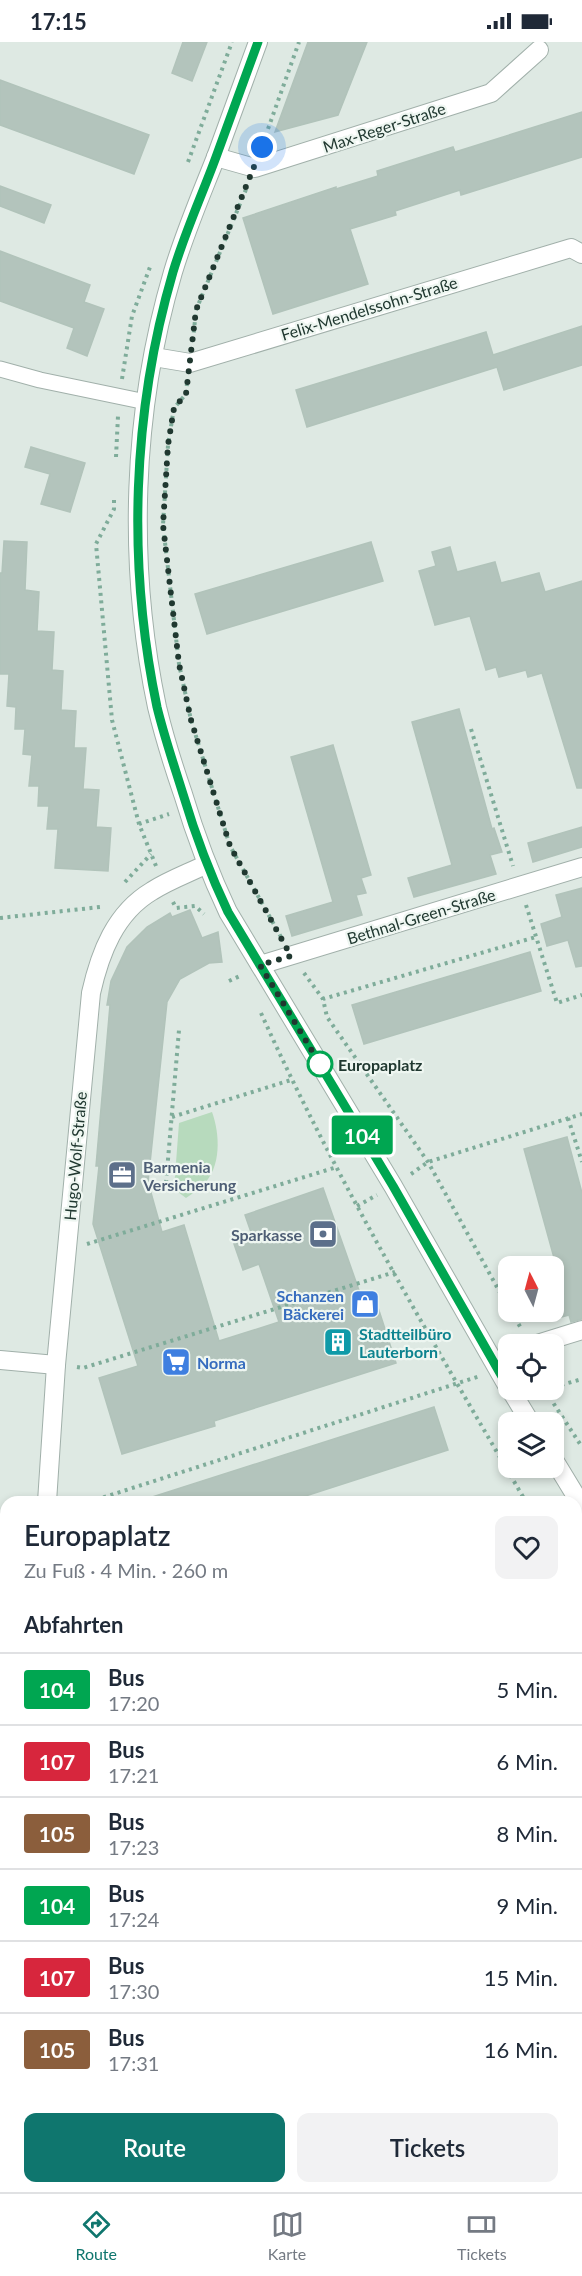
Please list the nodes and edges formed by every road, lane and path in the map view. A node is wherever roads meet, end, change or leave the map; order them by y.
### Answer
1 (258, 42) edge
2 (298, 42) edge
3 (539, 50) dead end
4 (216, 157) junction
5 (255, 168) junction
6 (582, 254) edge
7 (154, 357) junction
8 (190, 363) junction
9 (0, 369) edge
10 (146, 402) junction
11 (151, 854) dead end
12 (207, 864) junction
13 (582, 867) edge
14 (122, 884) dead end
15 (108, 900) dead end
16 (0, 918) edge
17 (537, 937) dead end
18 (291, 956) junction
19 (260, 965) junction
20 (323, 999) junction
21 (179, 1030) dead end
22 (582, 1114) edge
23 (172, 1117) junction
24 (568, 1118) junction
25 (428, 1162) junction
26 (582, 1162) edge
27 (337, 1167) junction
28 (166, 1183) dead end
29 (393, 1186) junction
30 (357, 1206) junction
31 (66, 1250) junction
32 (395, 1272) junction
33 (498, 1288) edge
34 (582, 1330) edge
35 (564, 1336) edge
36 (498, 1358) edge
37 (0, 1360) edge
38 (498, 1361) edge
39 (56, 1365) junction
40 (582, 1379) edge
41 (564, 1384) edge
42 (458, 1385) junction
43 (552, 1400) edge
44 (582, 1448) edge
45 (564, 1476) edge
46 (47, 1496) edge
47 (108, 1496) edge
48 (523, 1496) edge
49 (576, 1496) edge

1 - 4 street
2 - 5 path
3 - 5 street, Max-Reger-Straße
4 - 5 street
4 - 7 street
5 - 8 path
6 - 8 street, Felix-Mendelssohn-Straße
7 - 8 street, Felix-Mendelssohn-Straße
7 - 10 street
8 - 18 path
9 - 10 lane
10 - 12 street
11 - 14 path
12 - 19 street
12 - 31 street, Hugo-Wolf-Straße
13 - 18 street, Bethnal-Green-Straße
15 - 16 path
17 - 20 path
18 - 19 street, Bethnal-Green-Straße
18 - 20 path
19 - 29 street
20 - 25 path
21 - 23 path
22 - 24 path
23 - 27 path
23 - 28 path
24 - 25 path
24 - 26 path
25 - 29 path
25 - 33 path
27 - 30 path
27 - 31 path
29 - 30 path
29 - 36 street
30 - 32 path
31 - 39 street, Hugo-Wolf-Straße
32 - 39 path
32 - 42 path
34 - 35 street
37 - 39 street
38 - 42 path
39 - 46 street, Hugo-Wolf-Straße
40 - 41 path
42 - 47 path
42 - 48 path
43 - 44 path
45 - 49 street

